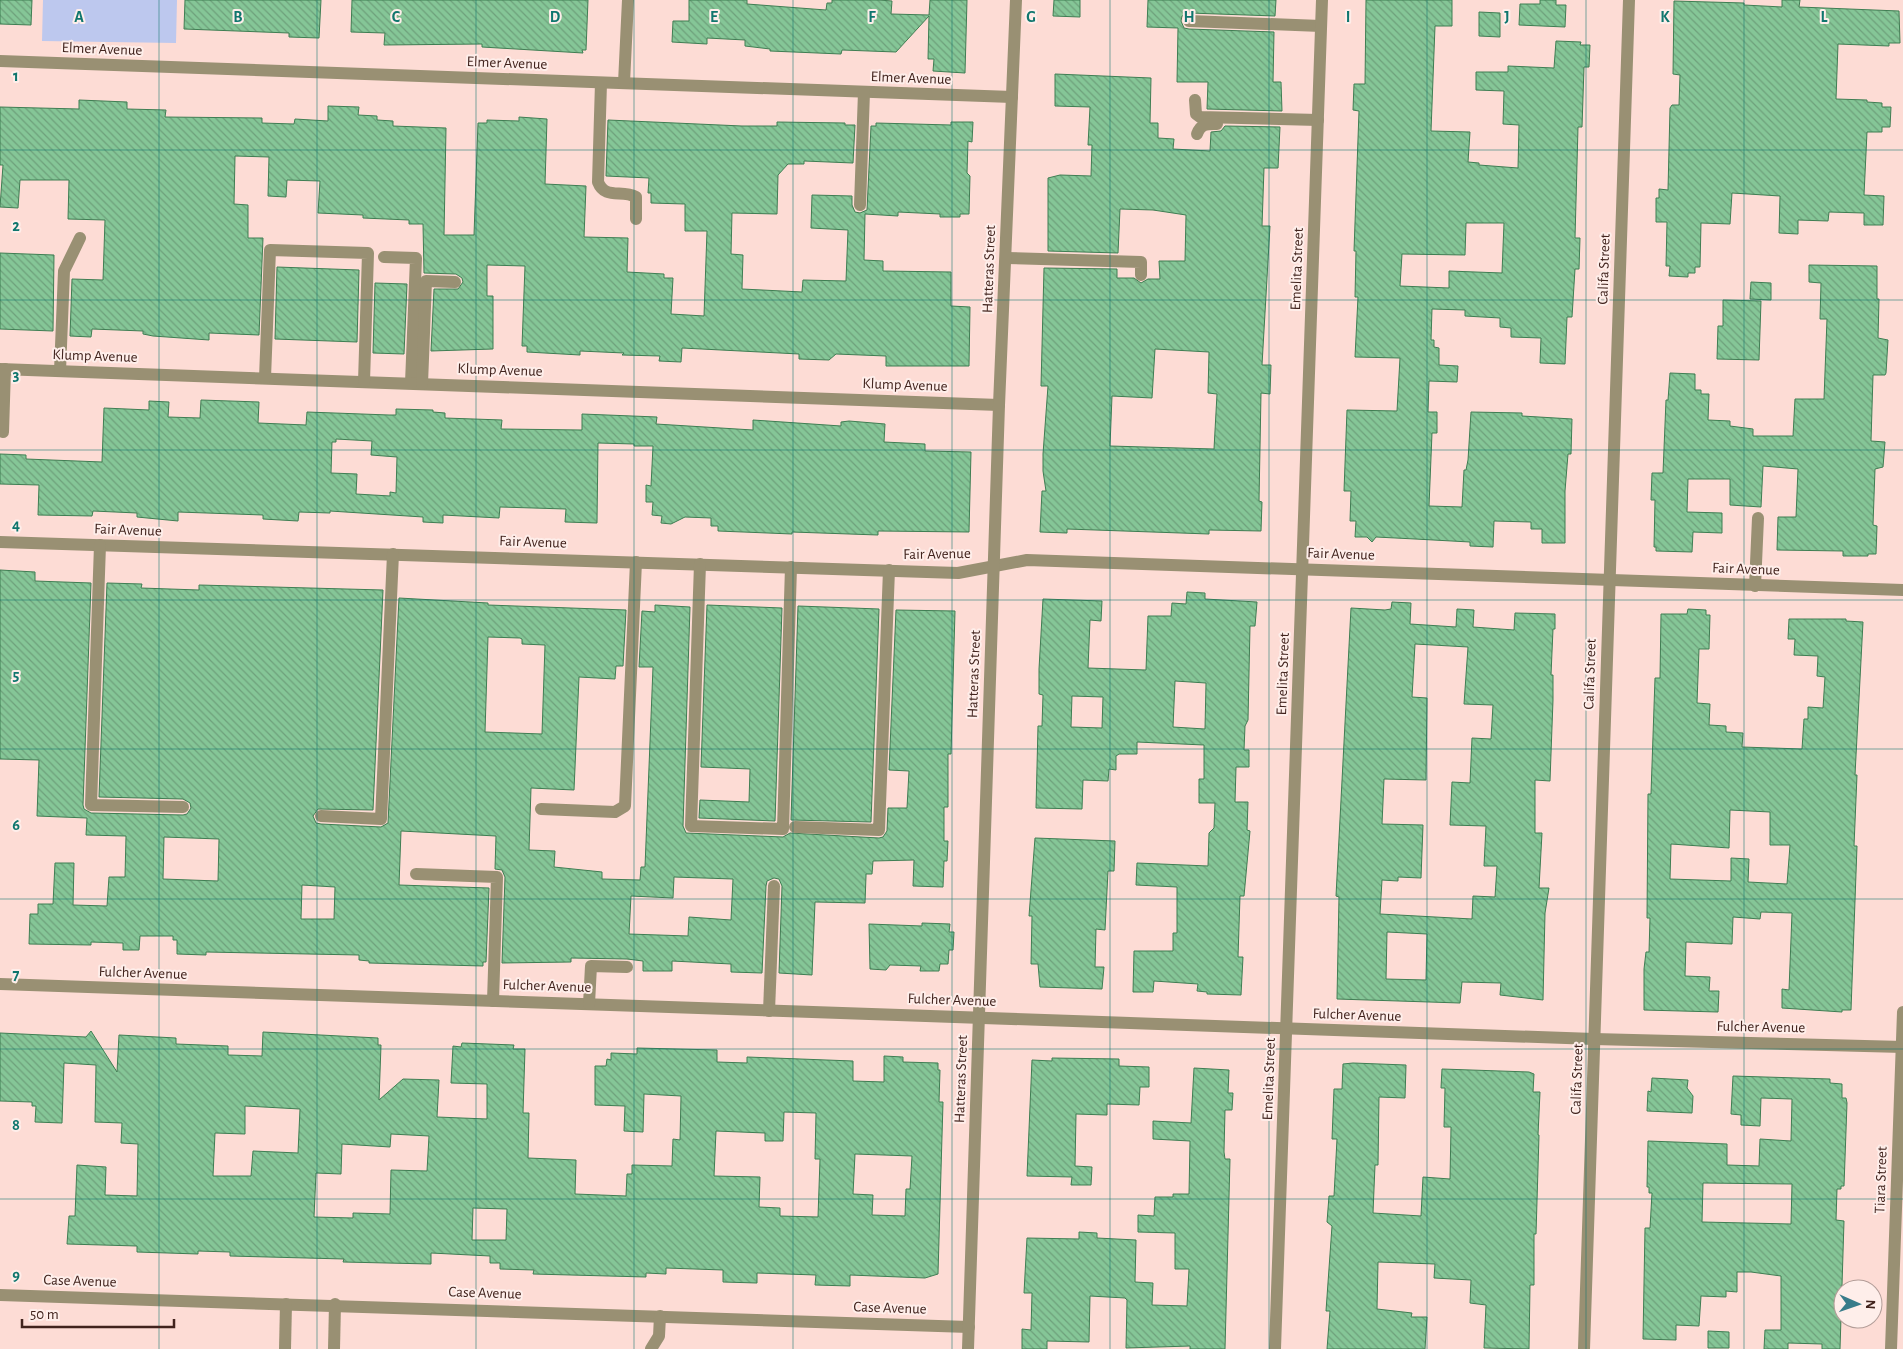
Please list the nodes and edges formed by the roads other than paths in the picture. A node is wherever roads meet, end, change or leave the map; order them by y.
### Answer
1 (628, 0) edge
2 (1016, 0) edge
3 (1322, 0) edge
4 (1630, 0) edge
5 (1188, 21) dead end
6 (1321, 26) junction
7 (0, 61) edge
8 (601, 83) junction
9 (624, 84) junction
10 (864, 92) junction
11 (1012, 97) junction
12 (1195, 100) dead end
13 (1318, 124) junction
14 (1198, 134) dead end
15 (860, 205) dead end
16 (636, 219) dead end
17 (80, 238) dead end
18 (384, 258) dead end
19 (1006, 258) junction
20 (1141, 276) dead end
21 (455, 282) dead end
22 (3, 369) edge
23 (60, 371) junction
24 (265, 378) junction
25 (364, 382) junction
26 (417, 383) junction
27 (999, 405) junction
28 (3, 432) dead end
29 (1758, 518) dead end
30 (0, 542) edge
31 (100, 545) junction
32 (393, 554) junction
33 (636, 562) junction
34 (700, 564) junction
35 (791, 567) junction
36 (994, 568) junction
37 (1303, 569) junction
38 (888, 570) junction
39 (1609, 580) junction
40 (1755, 586) junction
41 (1903, 590) edge
42 (183, 807) dead end
43 (541, 809) dead end
44 (321, 816) dead end
45 (795, 827) dead end
46 (416, 874) dead end
47 (774, 886) dead end
48 (627, 967) dead end
49 (0, 984) edge
50 (493, 1001) junction
51 (589, 1004) junction
52 (769, 1010) junction
53 (1903, 1012) edge
54 (979, 1018) junction
55 (1287, 1028) junction
56 (1594, 1039) junction
57 (1902, 1047) edge
58 (0, 1295) edge
59 (286, 1304) junction
60 (335, 1304) junction
61 (660, 1316) junction
62 (969, 1327) junction
63 (285, 1349) edge
64 (334, 1349) edge
65 (651, 1349) edge
66 (968, 1349) edge
67 (1275, 1349) edge
68 (1584, 1349) edge
69 (1891, 1349) edge

1 - 9 street
2 - 11 street, Hatteras Street
3 - 6 street, Emelita Street
4 - 39 street, Califa Street
5 - 6 street
6 - 13 street, Emelita Street
7 - 8 street, Elmer Avenue
8 - 9 street, Elmer Avenue
8 - 16 street
9 - 10 street, Elmer Avenue
10 - 11 street, Elmer Avenue
10 - 15 street
11 - 19 street, Hatteras Street
12 - 13 street
13 - 14 street
13 - 37 street, Emelita Street
17 - 23 street
18 - 26 street
19 - 20 street
19 - 27 street, Hatteras Street
21 - 26 street
22 - 23 street, Klump Avenue
22 - 28 street
23 - 24 street, Klump Avenue
24 - 25 street, Klump Avenue
24 - 25 street
25 - 26 street, Klump Avenue
26 - 27 street, Klump Avenue
27 - 36 street, Hatteras Street
29 - 40 street
30 - 31 street, Fair Avenue
31 - 32 street, Fair Avenue
31 - 42 street
32 - 33 street, Fair Avenue
32 - 44 street
33 - 34 street, Fair Avenue
33 - 43 street
34 - 35 street, Fair Avenue
34 - 35 street
35 - 38 street, Fair Avenue
36 - 37 street, Fair Avenue
36 - 38 street, Fair Avenue
36 - 54 street, Hatteras Street
37 - 39 street, Fair Avenue
37 - 55 street, Emelita Street
38 - 45 street
39 - 40 street, Fair Avenue
39 - 56 street, Califa Street
40 - 41 street, Fair Avenue
46 - 50 street
47 - 52 street
48 - 51 street
49 - 50 street, Fulcher Avenue
50 - 51 street, Fulcher Avenue
51 - 52 street, Fulcher Avenue
52 - 54 street, Fulcher Avenue
53 - 57 street, Tiara Street
54 - 55 street, Fulcher Avenue
54 - 62 street, Hatteras Street
55 - 56 street, Fulcher Avenue
55 - 67 street, Emelita Street
56 - 57 street, Fulcher Avenue
56 - 68 street, Califa Street
57 - 69 street, Tiara Street
58 - 59 street, Case Avenue
59 - 60 street, Case Avenue
59 - 63 street
60 - 61 street, Case Avenue
60 - 64 street
61 - 62 street, Case Avenue
61 - 65 street
62 - 66 street, Hatteras Street

